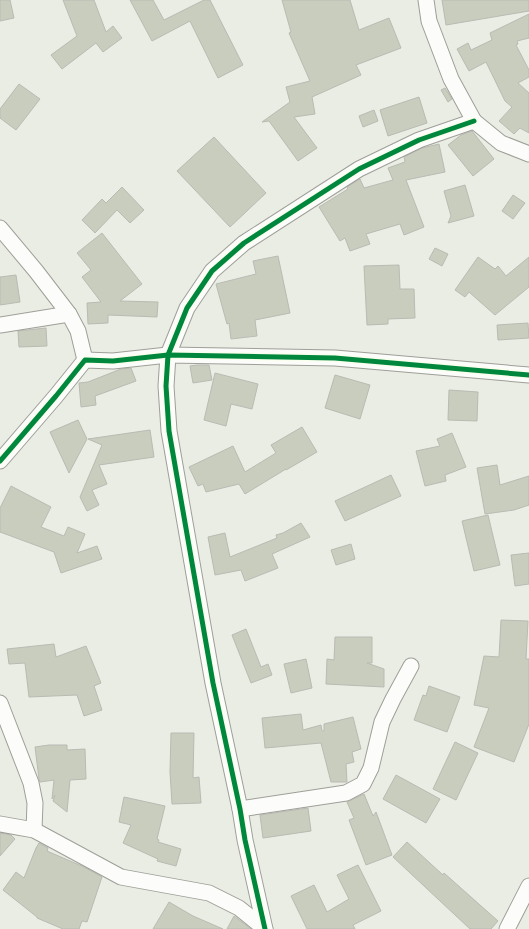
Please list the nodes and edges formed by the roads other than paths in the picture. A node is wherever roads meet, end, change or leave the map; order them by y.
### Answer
1 (426, 0) edge
2 (474, 121) junction
3 (529, 154) edge
4 (0, 228) edge
5 (69, 314) junction
6 (0, 325) edge
7 (168, 355) junction
8 (85, 360) junction
9 (529, 375) edge
10 (0, 461) edge
11 (411, 666) dead end
12 (0, 703) edge
13 (240, 809) junction
14 (0, 824) edge
15 (34, 830) junction
16 (529, 886) edge
17 (265, 929) edge
18 (507, 929) edge

1 - 2 street
2 - 3 street
2 - 7 street
4 - 5 street
5 - 6 street
5 - 8 street
7 - 8 street
7 - 9 street
7 - 13 street
8 - 10 street
11 - 13 street
12 - 15 street
13 - 17 street
14 - 15 street
15 - 17 street
16 - 18 street

